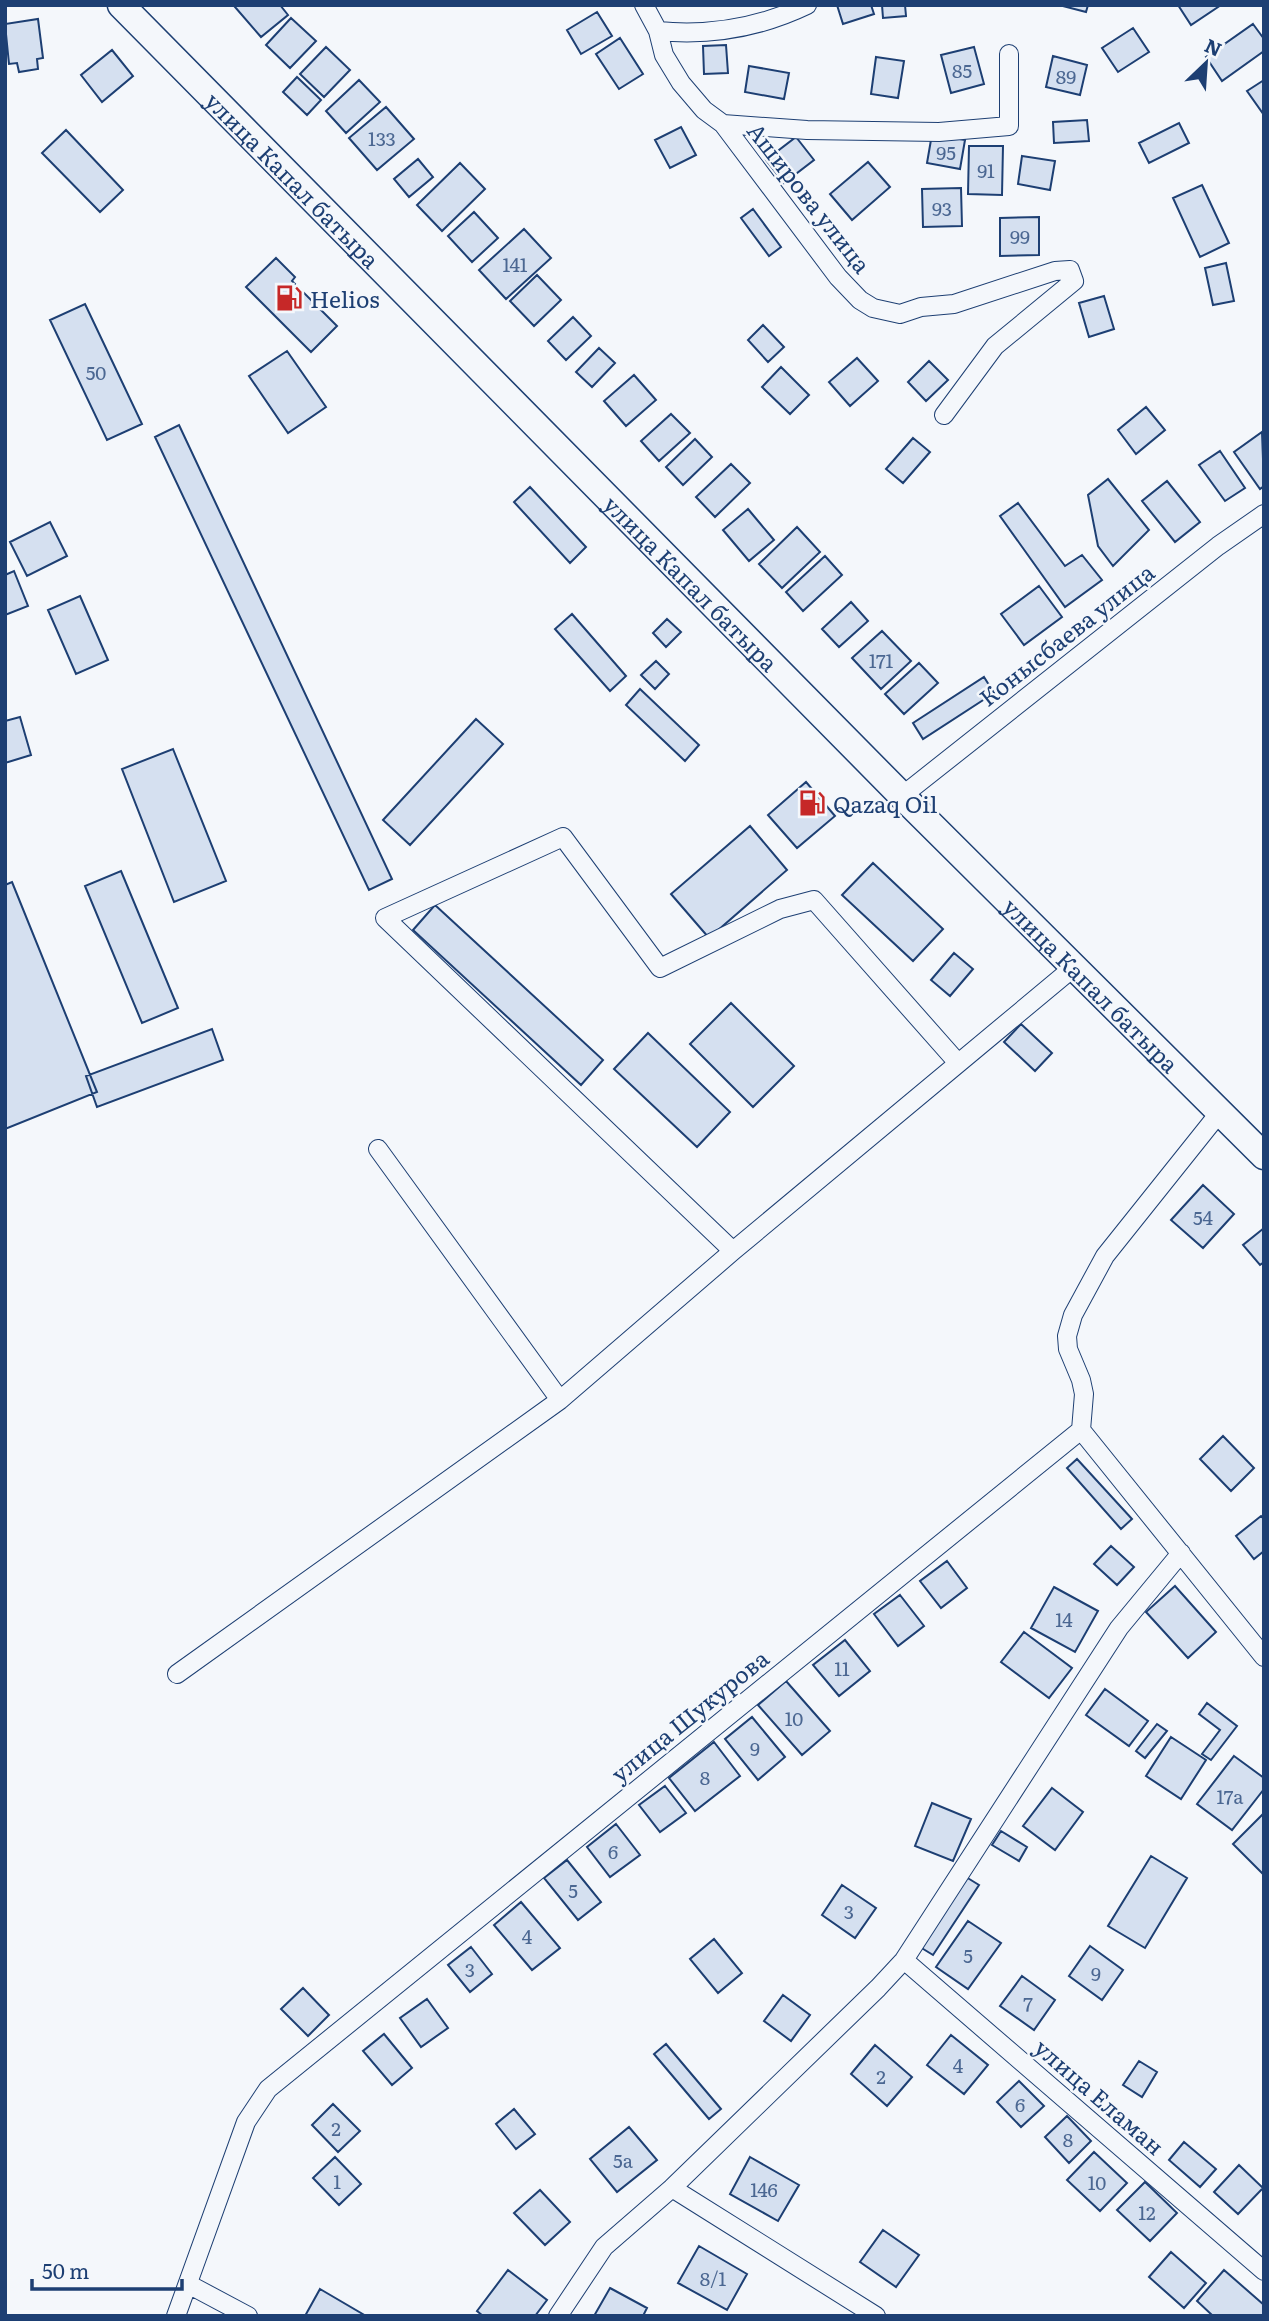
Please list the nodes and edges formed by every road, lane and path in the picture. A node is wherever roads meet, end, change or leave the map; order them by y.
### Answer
1 (121, 5) edge
2 (645, 5) edge
3 (807, 5) edge
4 (658, 31) junction
5 (1009, 54) dead end
6 (723, 124) junction
7 (944, 415) dead end
8 (1264, 514) edge
9 (902, 796) junction
10 (1074, 967) junction
11 (958, 1063) junction
12 (1220, 1112) junction
13 (378, 1149) dead end
14 (1264, 1156) edge
15 (733, 1251) junction
16 (559, 1400) junction
17 (1081, 1430) junction
18 (1181, 1553) junction
19 (1264, 1657) edge
20 (177, 1674) dead end
21 (904, 1960) junction
22 (672, 2188) junction
23 (1264, 2271) edge
24 (188, 2284) junction
25 (176, 2316) edge
26 (248, 2316) edge
27 (558, 2316) edge
28 (876, 2316) edge

1 - 9 main road, улица Капал батыра
2 - 4 street
3 - 4 street
4 - 6 street
5 - 6 street
6 - 7 street, Аширова улица
8 - 9 street, Конысбаева улица
9 - 10 main road, улица Капал батыра
10 - 11 street
10 - 12 main road, улица Капал батыра
11 - 15 street
11 - 15 street
12 - 14 main road, улица Капал батыра
12 - 17 street
13 - 16 street
15 - 16 street
16 - 20 street
17 - 18 street
17 - 24 street, улица Шукурова
18 - 19 street
18 - 21 street
21 - 22 street
21 - 23 street, улица Еламан
22 - 27 street
22 - 28 street
24 - 25 street, улица Шукурова
24 - 26 street

